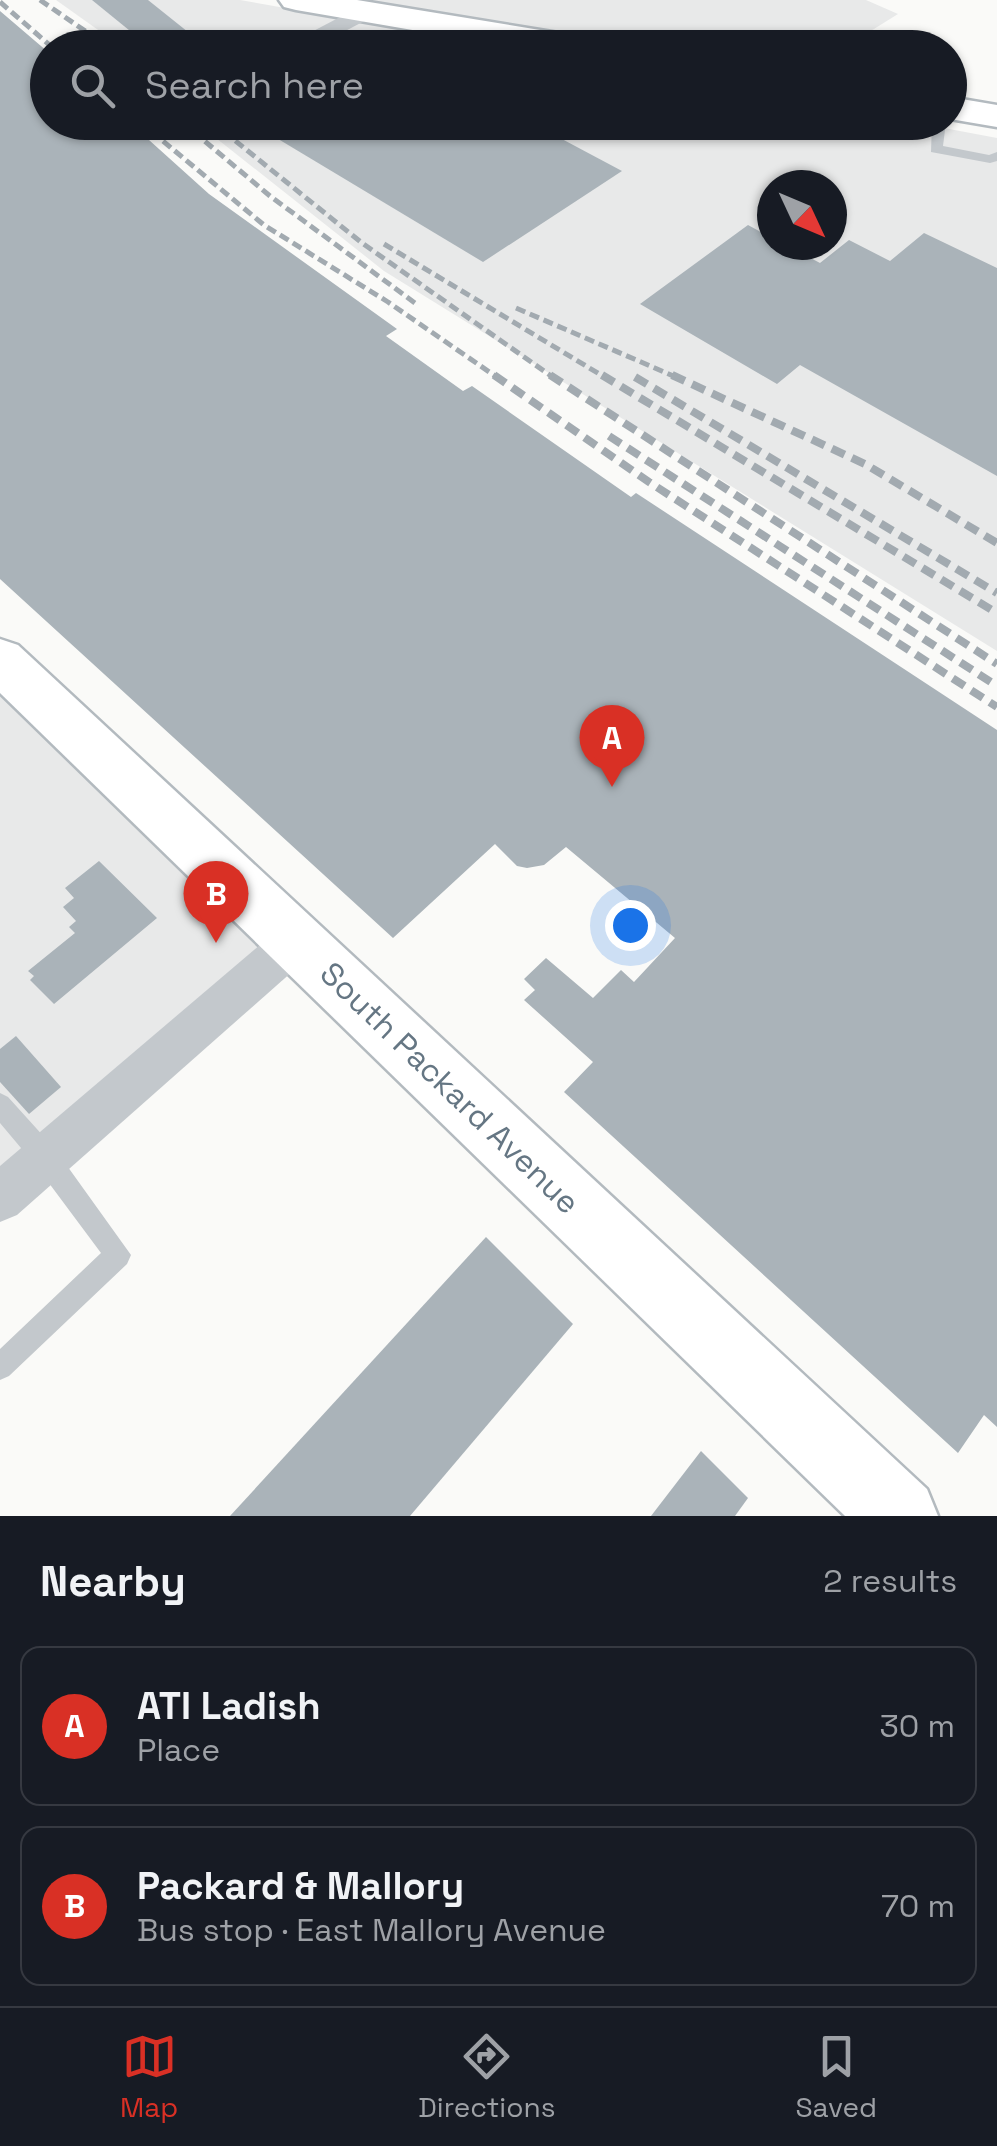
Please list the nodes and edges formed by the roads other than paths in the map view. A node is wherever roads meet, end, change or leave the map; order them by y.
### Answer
1 (296, 0) edge
2 (373, 6) edge
3 (327, 30) edge
4 (493, 30) edge
5 (967, 111) edge
6 (997, 116) edge
7 (937, 140) edge
8 (995, 162) edge
9 (0, 660) edge
10 (296, 941) junction
11 (0, 1106) edge
12 (46, 1158) junction
13 (0, 1198) edge
14 (0, 1367) edge
15 (900, 1516) edge

1 - 2 street
2 - 3 street
2 - 4 street
5 - 6 street
7 - 8 lane
9 - 10 street, South Packard Avenue
10 - 12 street
10 - 15 street, South Packard Avenue
11 - 12 lane
12 - 13 street
12 - 14 lane

